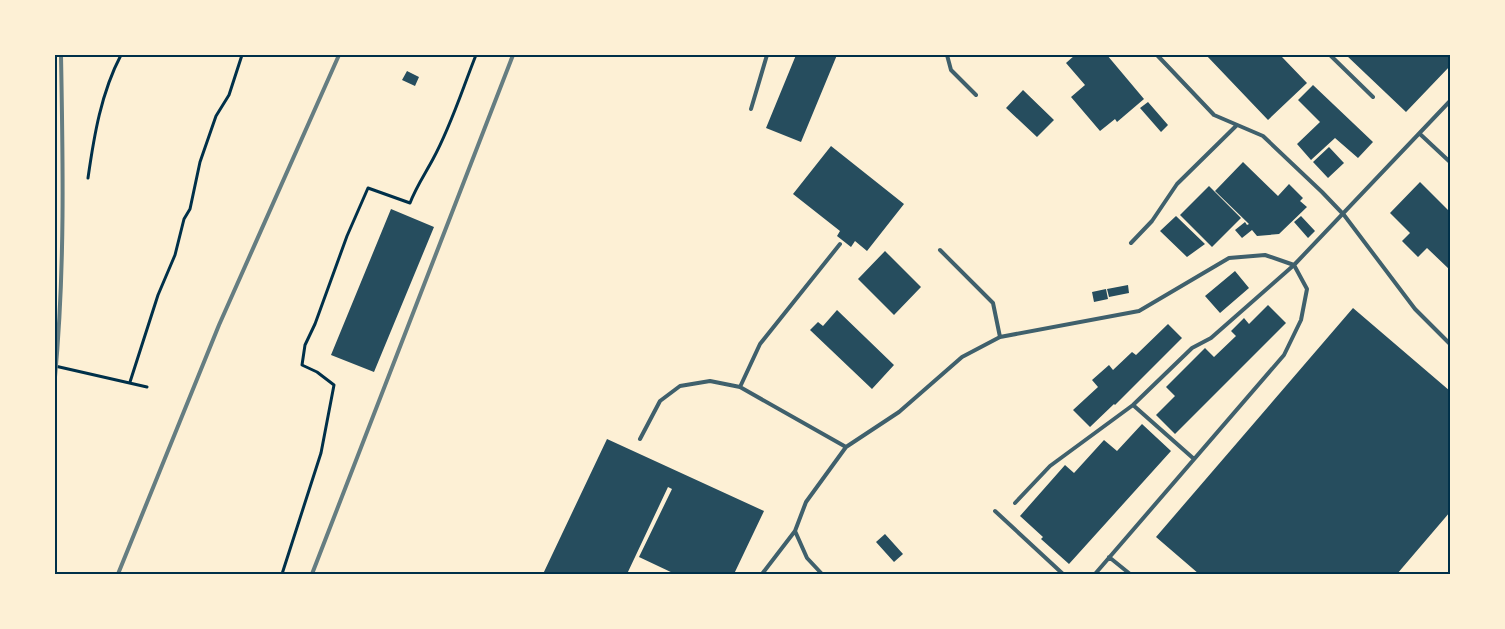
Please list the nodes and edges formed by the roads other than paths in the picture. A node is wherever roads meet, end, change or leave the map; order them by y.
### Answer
1 (767, 55) edge
2 (946, 55) edge
3 (1157, 55) edge
4 (1330, 55) edge
5 (976, 95) dead end
6 (1373, 97) dead end
7 (1450, 101) edge
8 (751, 109) dead end
9 (1237, 125) junction
10 (1420, 134) junction
11 (1450, 162) edge
12 (1344, 215) junction
13 (1131, 243) dead end
14 (840, 244) dead end
15 (940, 250) dead end
16 (1294, 265) junction
17 (1000, 337) junction
18 (1450, 344) edge
19 (740, 387) junction
20 (1133, 405) junction
21 (640, 439) dead end
22 (846, 447) junction
23 (1194, 459) junction
24 (1015, 503) dead end
25 (996, 511) dead end
26 (795, 531) junction
27 (1109, 557) junction
28 (762, 574) edge
29 (822, 574) edge
30 (1063, 574) edge
31 (1094, 574) edge
32 (1130, 574) edge

1 - 8 lane
2 - 5 lane
3 - 9 lane
4 - 6 lane
7 - 10 lane
9 - 12 lane
9 - 13 lane
10 - 11 lane
10 - 12 lane
12 - 16 lane
12 - 18 lane
14 - 19 lane
15 - 17 lane
16 - 17 lane
16 - 20 lane
16 - 23 lane
17 - 22 lane
19 - 21 lane
19 - 22 lane
20 - 23 lane
20 - 24 lane
22 - 26 lane
23 - 27 lane
25 - 30 lane
26 - 28 lane
26 - 29 lane
27 - 31 lane
27 - 32 lane

